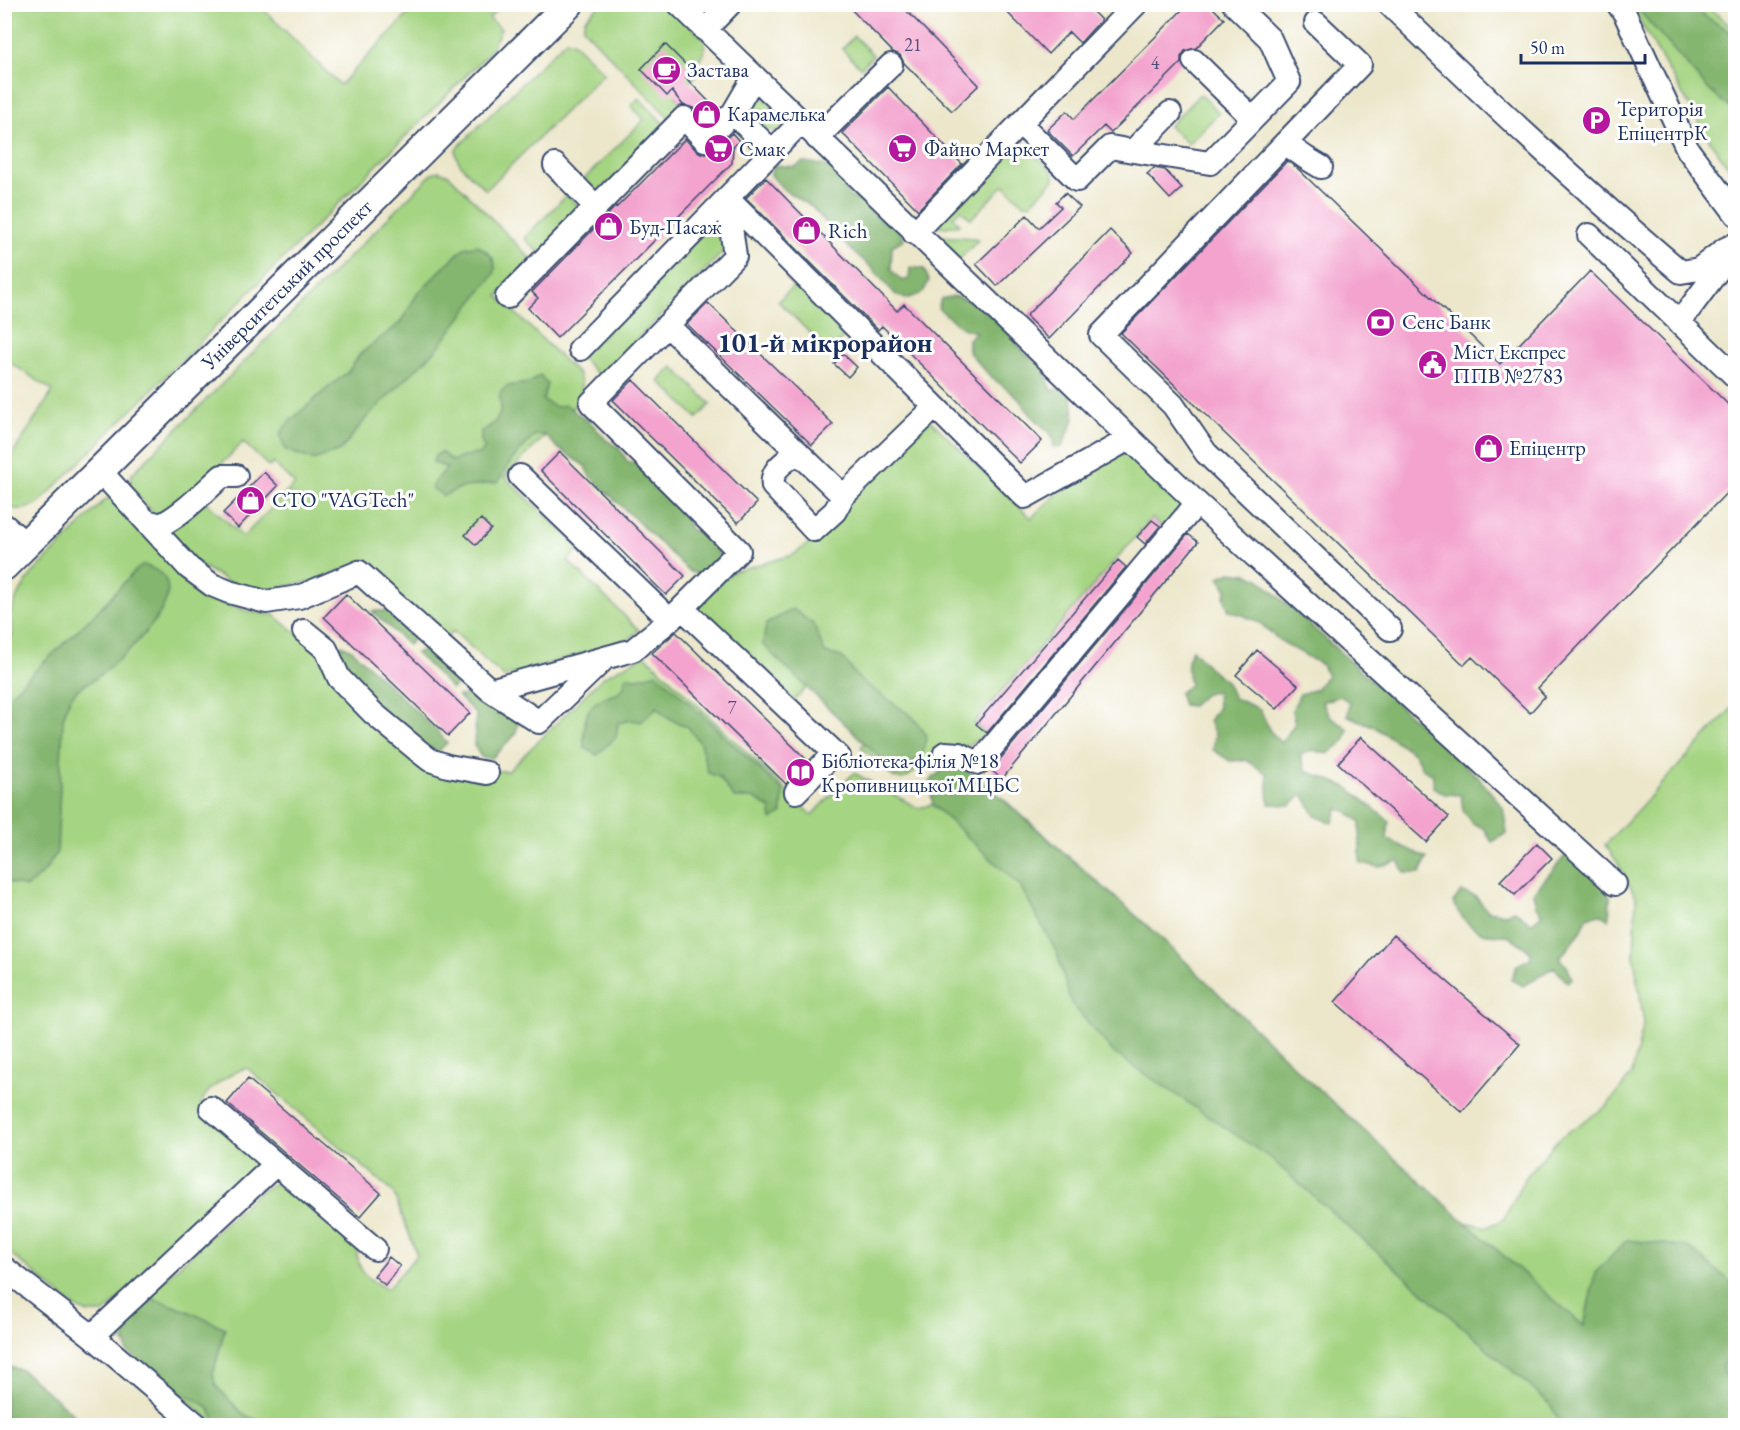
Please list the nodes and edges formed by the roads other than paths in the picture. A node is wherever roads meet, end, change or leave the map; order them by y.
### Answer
1 (569, 4) edge
2 (679, 4) edge
3 (730, 4) edge
4 (1136, 4) edge
5 (1234, 4) edge
6 (1389, 4) edge
7 (1618, 4) edge
8 (1316, 23) dead end
9 (705, 30) junction
10 (1194, 61) dead end
11 (891, 65) dead end
12 (754, 77) junction
13 (733, 113) junction
14 (1170, 113) dead end
15 (1253, 119) junction
16 (801, 122) junction
17 (1021, 124) junction
18 (817, 138) junction
19 (1285, 143) junction
20 (772, 151) junction
21 (1132, 151) junction
22 (555, 165) dead end
23 (1321, 167) dead end
24 (727, 198) junction
25 (596, 207) junction
26 (1736, 214) edge
27 (914, 233) junction
28 (1589, 235) dead end
29 (1736, 245) edge
30 (507, 297) dead end
31 (1679, 323) junction
32 (667, 326) junction
33 (580, 349) dead end
34 (1736, 377) edge
35 (935, 407) junction
36 (1129, 439) junction
37 (798, 452) junction
38 (100, 471) junction
39 (236, 476) dead end
40 (520, 476) dead end
41 (843, 496) junction
42 (1197, 503) junction
43 (146, 521) junction
44 (4, 525) edge
45 (26, 544) junction
46 (4, 566) edge
47 (676, 614) junction
48 (1390, 629) dead end
49 (304, 631) dead end
50 (603, 660) junction
51 (531, 679) junction
52 (490, 690) junction
53 (557, 705) junction
54 (945, 753) dead end
55 (487, 773) dead end
56 (796, 792) dead end
57 (1616, 884) dead end
58 (211, 1108) dead end
59 (276, 1164) junction
60 (375, 1249) dead end
61 (10, 1279) edge
62 (92, 1336) junction
63 (198, 1425) edge

1 - 38 main road, Університетський проспект
2 - 9 street
3 - 9 street
4 - 17 street
5 - 15 street
6 - 29 street
7 - 26 street
8 - 19 street
9 - 12 street
10 - 15 street
11 - 18 street
12 - 13 street
12 - 16 street
13 - 20 street
13 - 25 street
14 - 21 street
15 - 21 street
16 - 18 street
16 - 20 street
17 - 21 street
17 - 27 street
18 - 27 street
19 - 23 street
19 - 48 street
20 - 24 street
22 - 25 street
24 - 32 street
24 - 33 street
24 - 35 street
25 - 30 street
27 - 36 street
28 - 31 street
29 - 31 street
31 - 34 street
32 - 37 street
32 - 47 street
35 - 36 street
35 - 41 street
36 - 42 street
37 - 41 street
37 - 41 street
38 - 43 street
38 - 45 main road, Університетський проспект
39 - 43 street
40 - 47 street
42 - 54 street
42 - 57 street
43 - 52 street
44 - 45 street
45 - 46 main road, Університетський проспект
47 - 50 street
47 - 56 street
49 - 55 street
50 - 51 street
50 - 53 street
51 - 52 street
51 - 53 street
52 - 53 street
58 - 59 street
59 - 60 street
59 - 62 street
61 - 62 street
62 - 63 street

